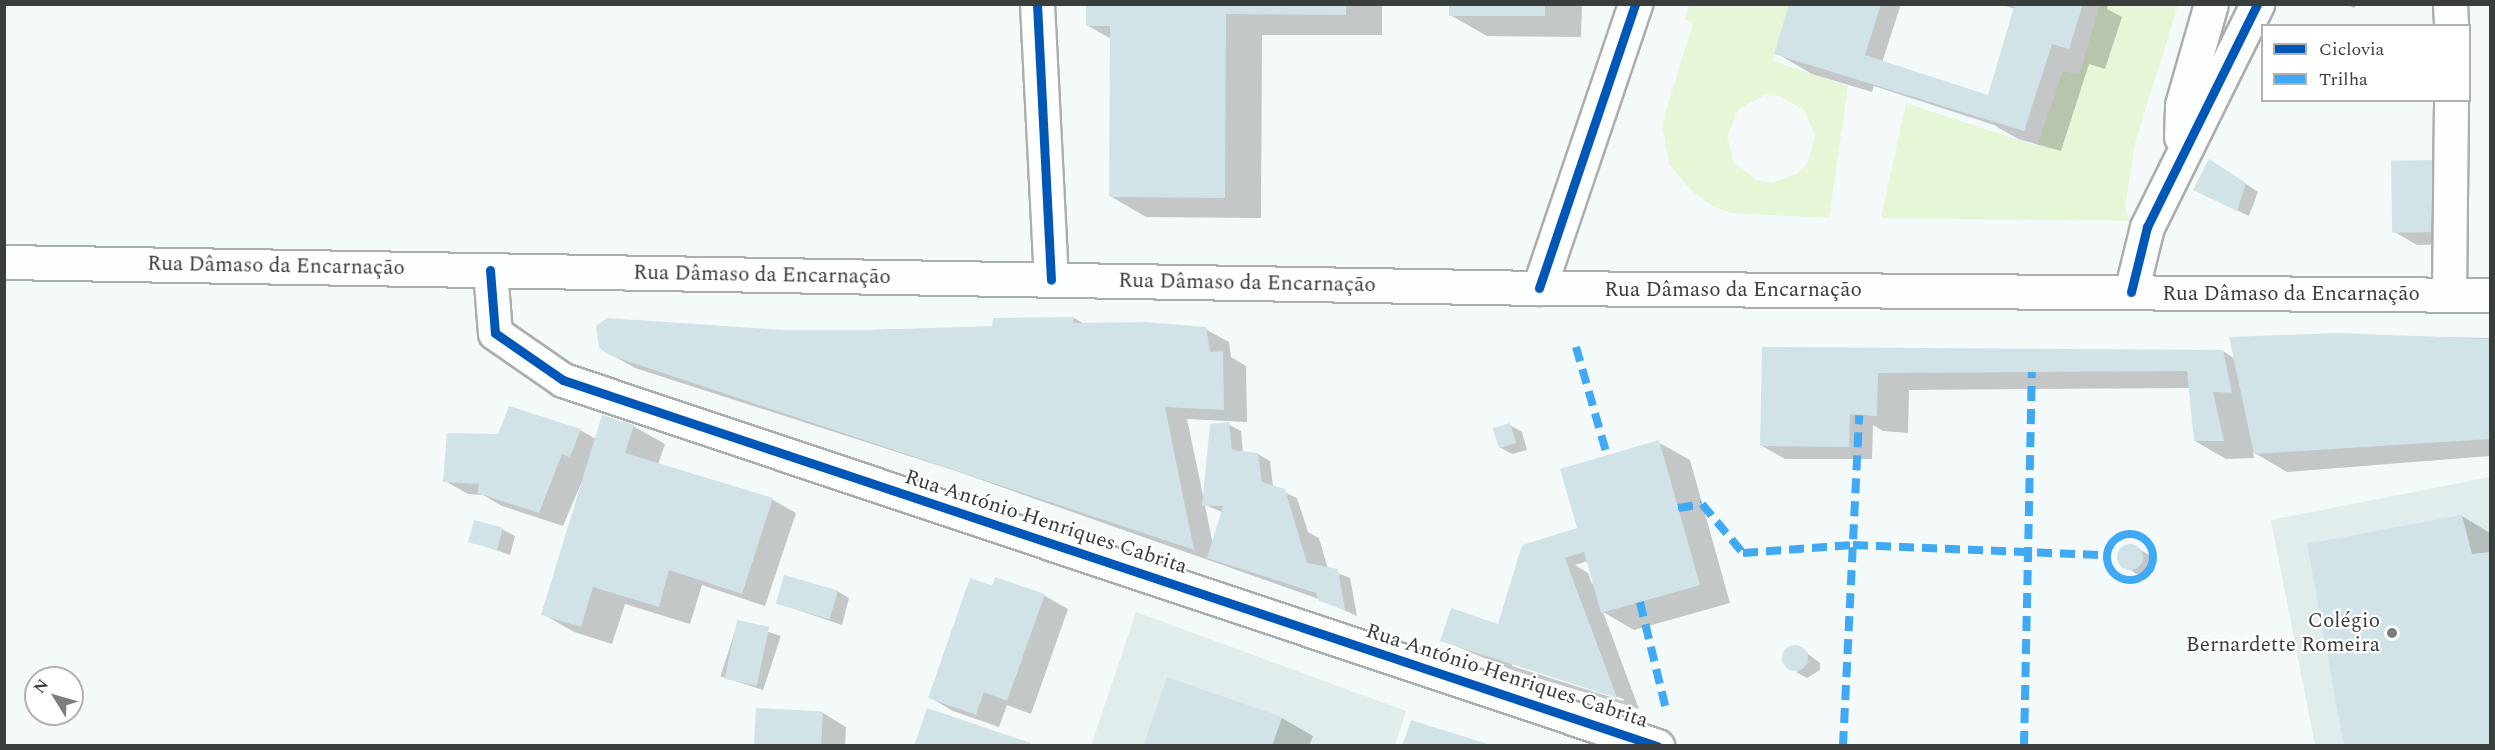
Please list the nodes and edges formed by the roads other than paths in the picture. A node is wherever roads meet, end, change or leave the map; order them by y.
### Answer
1 (1037, 4) edge
2 (1635, 4) edge
3 (2211, 4) edge
4 (2257, 4) edge
5 (2450, 4) edge
6 (2451, 24) edge
7 (2451, 102) edge
8 (2180, 160) junction
9 (4, 262) edge
10 (490, 270) junction
11 (1051, 280) junction
12 (1539, 288) junction
13 (2131, 292) junction
14 (2449, 295) junction
15 (2490, 295) edge
16 (1657, 746) edge

1 - 11 street
2 - 12 street
3 - 8 street
4 - 8 street
5 - 6 street
7 - 14 street
8 - 13 street
9 - 10 street, Rua Dâmaso da Encarnação
10 - 11 street, Rua Dâmaso da Encarnação
10 - 16 street, Rua António Henriques Cabrita
11 - 12 street, Rua Dâmaso da Encarnação
12 - 13 street, Rua Dâmaso da Encarnação
13 - 14 street, Rua Dâmaso da Encarnação
14 - 15 street, Rua Dâmaso da Encarnação

